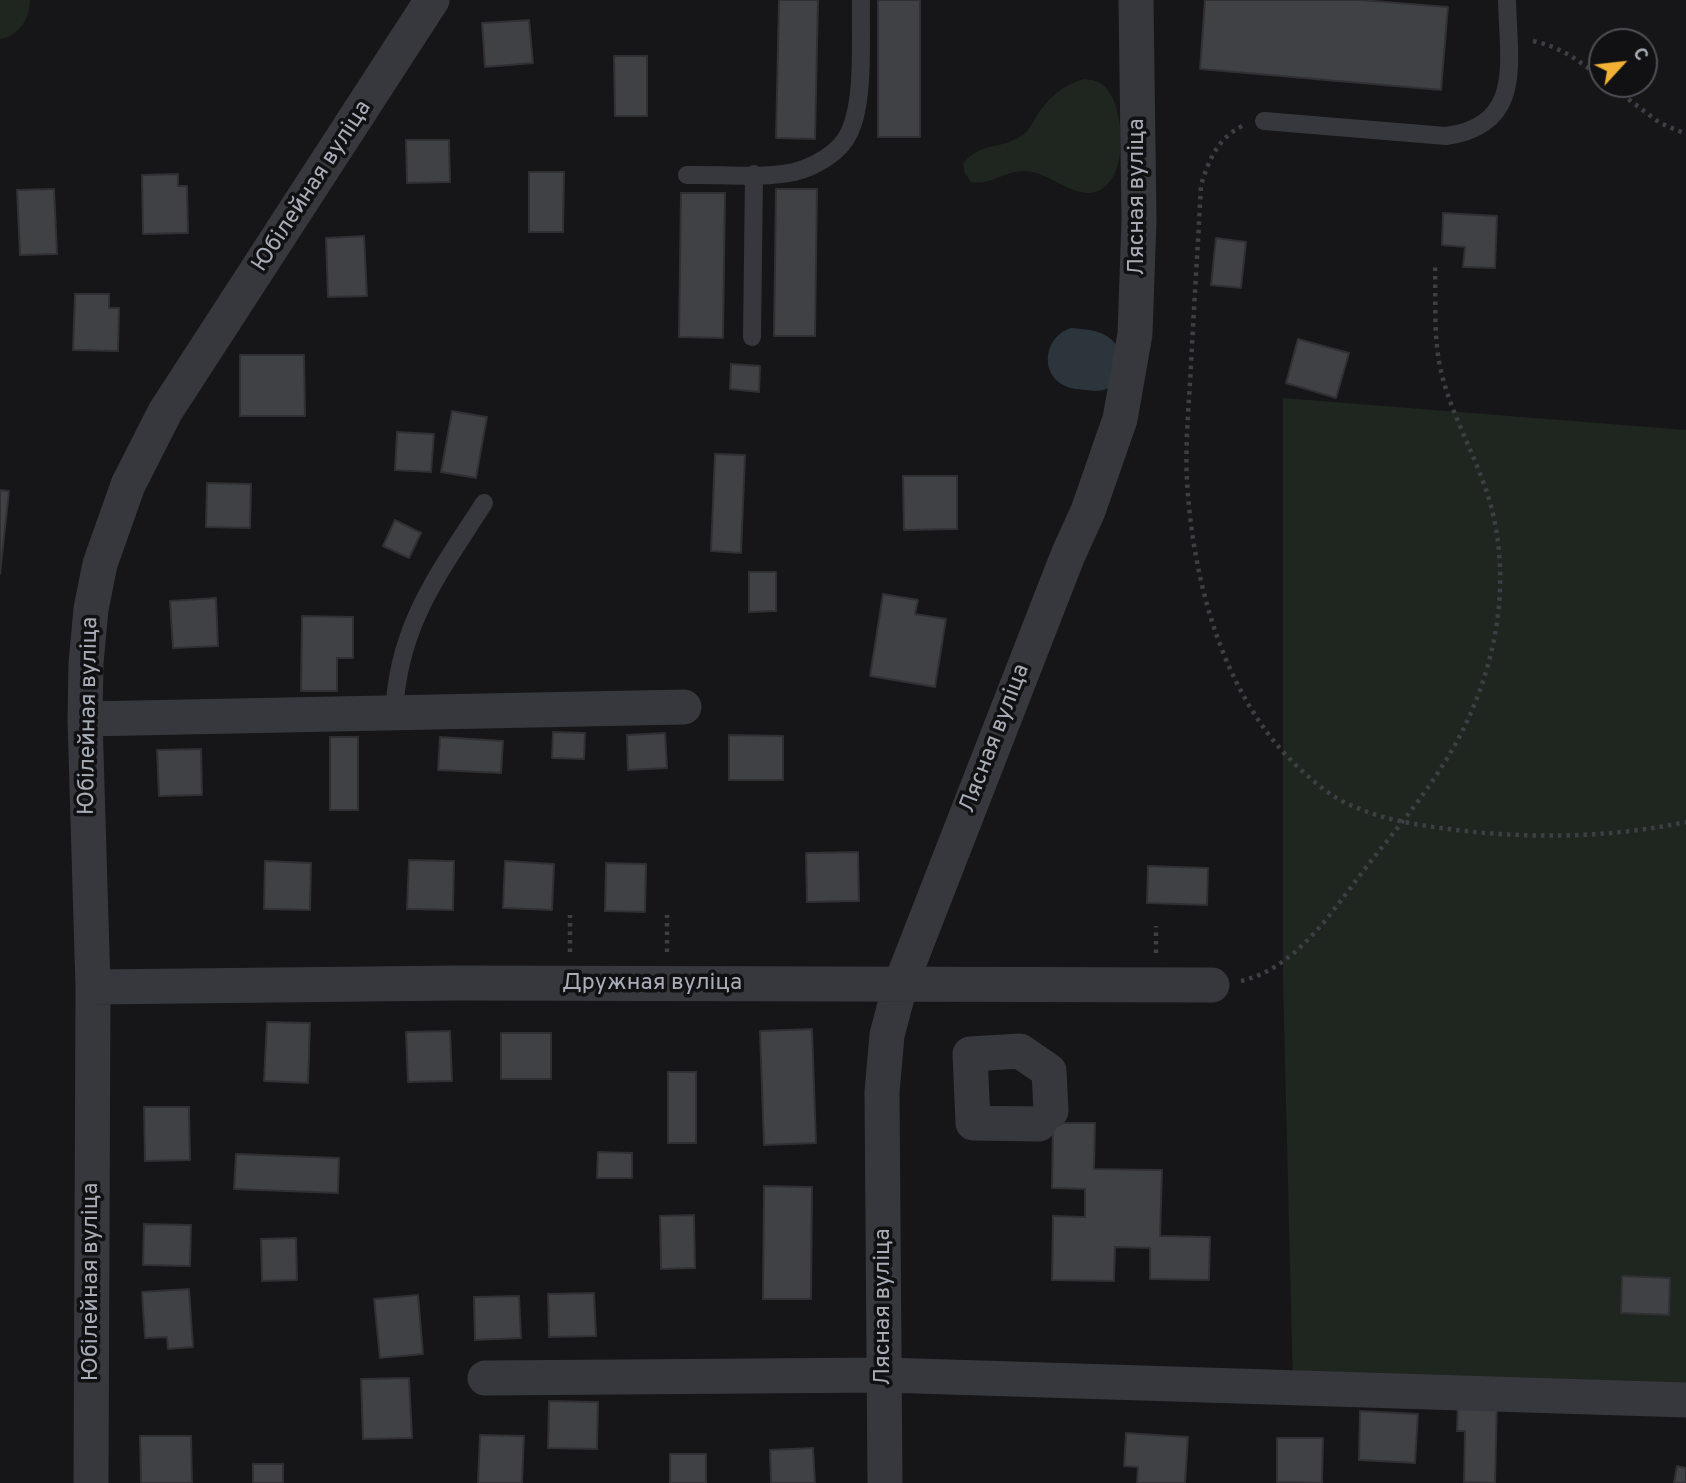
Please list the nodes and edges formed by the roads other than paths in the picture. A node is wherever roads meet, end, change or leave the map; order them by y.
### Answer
1 (432, 0) edge
2 (861, 0) edge
3 (1136, 0) edge
4 (1507, 0) edge
5 (1264, 121) road end
6 (754, 174) junction
7 (687, 175) dead end
8 (752, 337) dead end
9 (484, 503) dead end
10 (684, 707) dead end
11 (394, 714) junction
12 (85, 719) junction
13 (1212, 985) road end
14 (900, 986) junction
15 (93, 987) junction
16 (885, 1376) junction
17 (485, 1378) dead end
18 (1686, 1399) edge
19 (91, 1483) edge
20 (885, 1483) edge

1 - 12 street, Юбілейная вуліца
2 - 6 lane
3 - 14 street, Лясная вуліца
4 - 5 lane
6 - 7 lane
6 - 8 lane
9 - 11 lane
10 - 11 street
11 - 12 street
12 - 15 street, Юбілейная вуліца
13 - 14 street, Дружная вуліца
14 - 15 street, Дружная вуліца
14 - 16 street, Лясная вуліца
15 - 19 street, Юбілейная вуліца
16 - 17 street
16 - 18 street
16 - 20 street, Лясная вуліца

